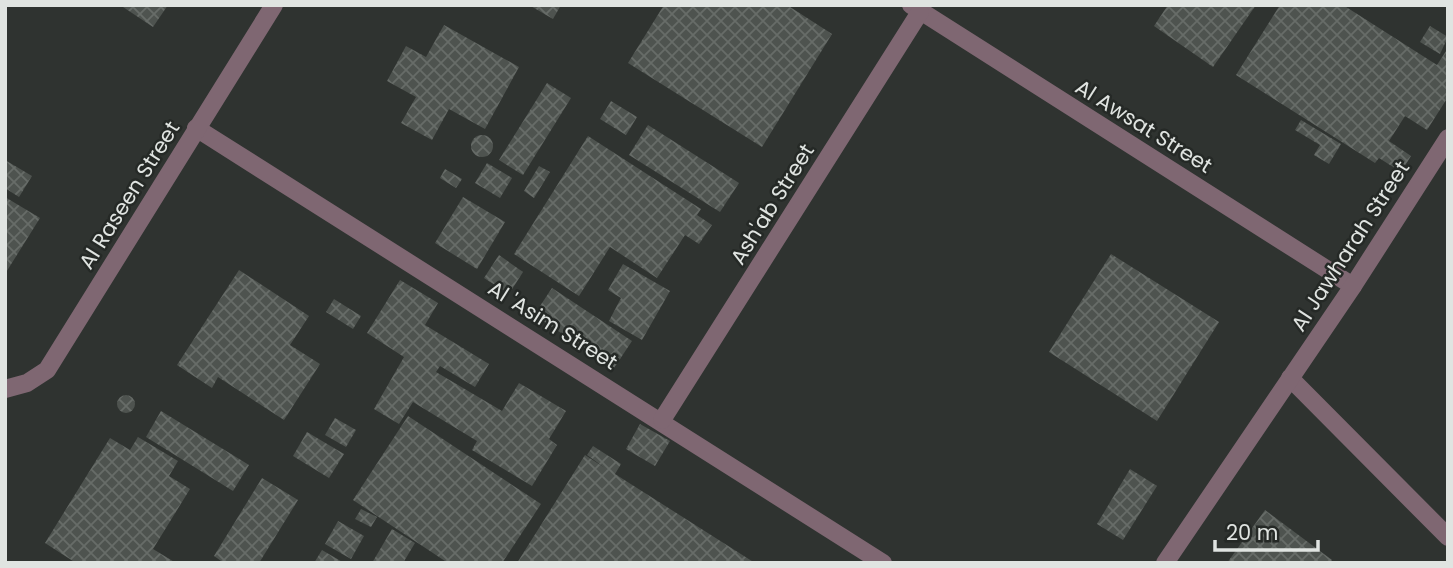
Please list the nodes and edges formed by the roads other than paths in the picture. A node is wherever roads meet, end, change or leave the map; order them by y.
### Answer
1 (274, 5) edge
2 (916, 8) edge
3 (196, 128) junction
4 (1448, 138) edge
5 (1353, 286) junction
6 (1290, 377) junction
7 (5, 389) edge
8 (662, 420) junction
9 (1448, 537) edge
10 (883, 563) edge
11 (1165, 563) edge

1 - 3 street, Al Raseen Street
2 - 5 street, Al Awsat Street
2 - 8 street, Ash'ab Street
3 - 7 street, Al Raseen Street
3 - 8 street, Al 'Asim Street
4 - 5 street, Al Jawharah Street
5 - 6 street, Al Jawharah Street
6 - 9 street
6 - 11 street, Al Jawharah Street
8 - 10 street, Al 'Asim Street

